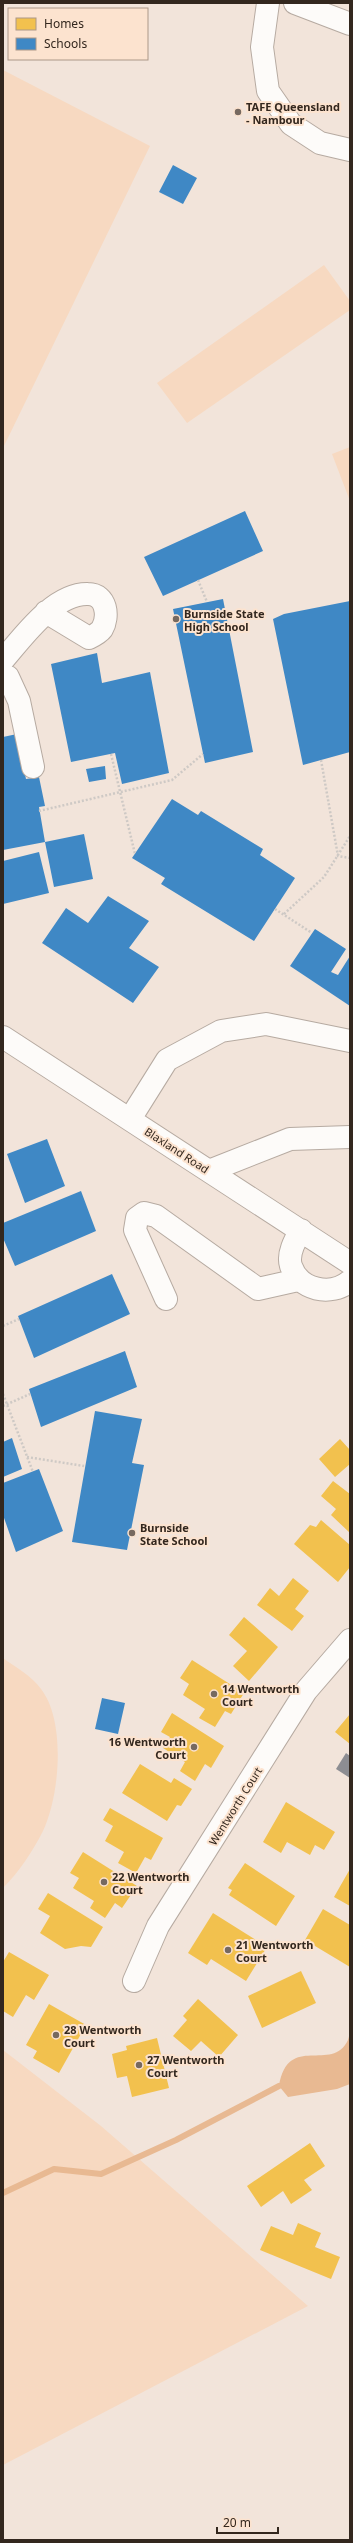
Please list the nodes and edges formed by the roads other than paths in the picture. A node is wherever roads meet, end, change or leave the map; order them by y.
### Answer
1 (268, 3) edge
2 (295, 3) edge
3 (350, 24) edge
4 (350, 150) edge
5 (46, 612) dead end
6 (3, 660) edge
7 (3, 677) edge
8 (33, 768) dead end
9 (3, 1037) edge
10 (350, 1041) edge
11 (130, 1119) junction
12 (350, 1137) edge
13 (209, 1171) junction
14 (301, 1230) junction
15 (350, 1263) edge
16 (298, 1280) junction
17 (350, 1281) edge
18 (166, 1299) dead end
19 (350, 1640) edge
20 (134, 1981) dead end

1 - 4 street
2 - 3 street
5 - 6 street
7 - 8 street
9 - 11 street, Blaxland Road
10 - 11 street
11 - 13 street, Blaxland Road
12 - 13 street
13 - 14 street, Blaxland Road
14 - 15 street, Blaxland Road
14 - 16 street
16 - 17 street
16 - 18 street
19 - 20 street, Wentworth Court

